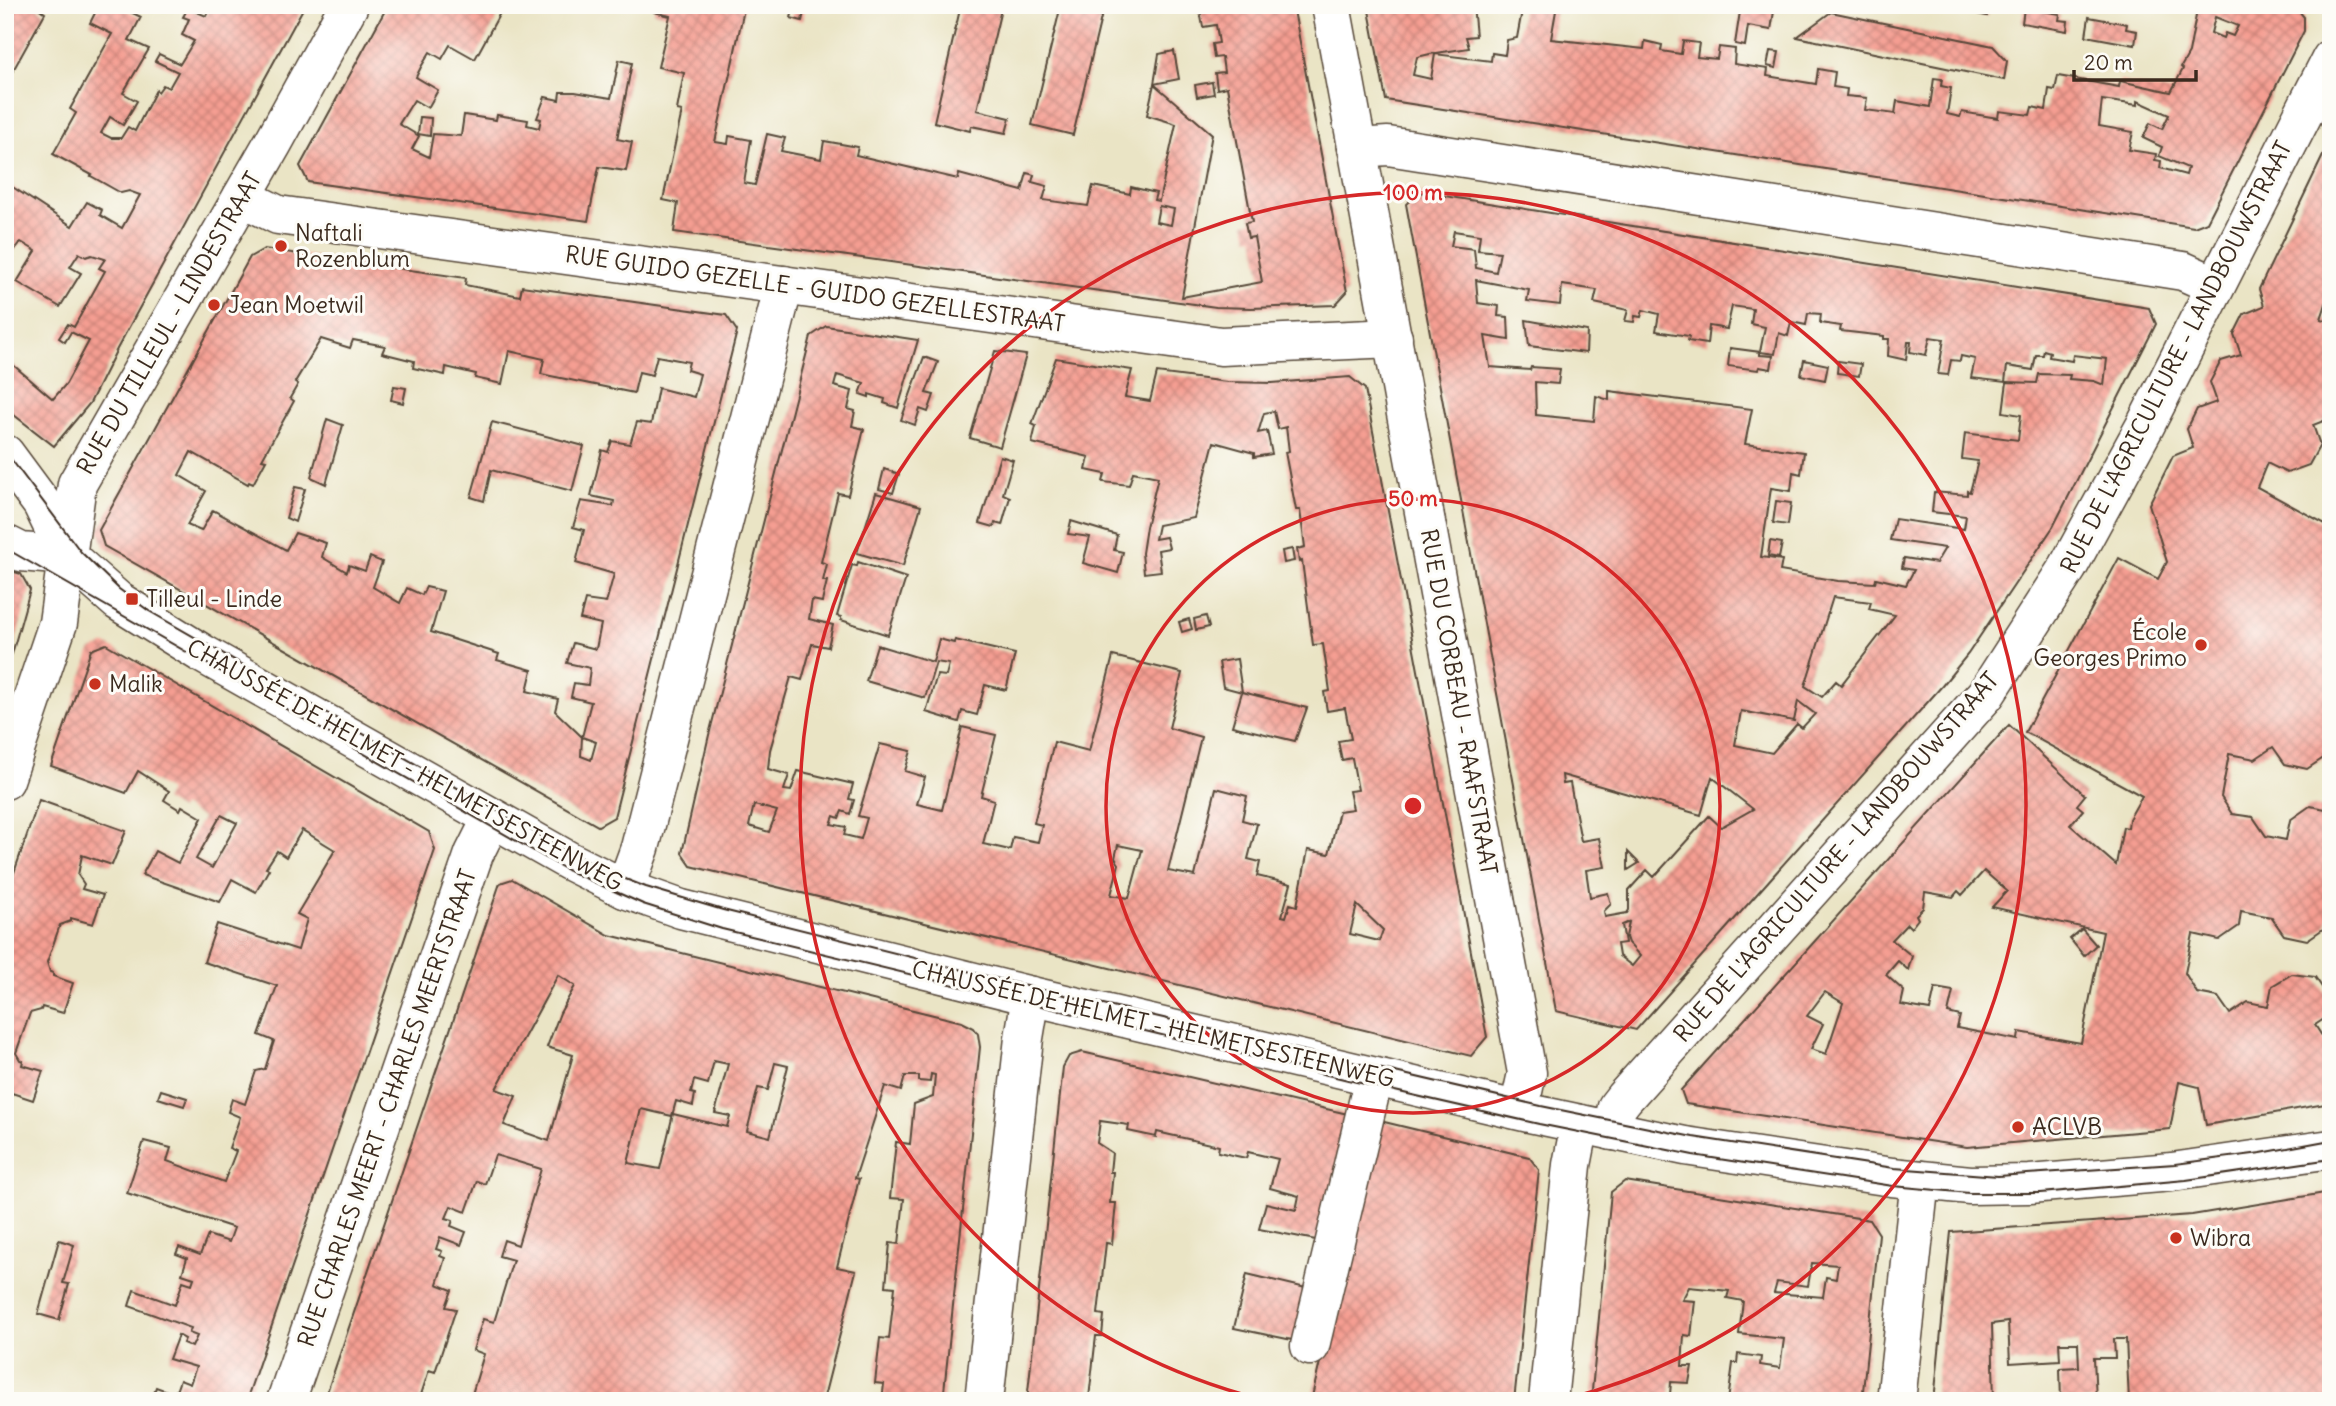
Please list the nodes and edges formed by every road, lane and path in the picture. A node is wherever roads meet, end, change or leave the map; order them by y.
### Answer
1 (349, 5) edge
2 (1331, 5) edge
3 (2331, 59) edge
4 (1357, 148) junction
5 (242, 197) junction
6 (784, 285) junction
7 (2214, 285) junction
8 (1393, 338) junction
9 (5, 454) edge
10 (5, 544) edge
11 (67, 556) junction
12 (5, 780) edge
13 (492, 818) junction
14 (625, 889) junction
15 (1031, 996) junction
16 (1374, 1077) junction
17 (1519, 1110) junction
18 (1596, 1127) junction
19 (2331, 1149) edge
20 (1920, 1180) junction
21 (1310, 1346) dead end
22 (286, 1401) edge
23 (984, 1401) edge
24 (1548, 1401) edge
25 (1896, 1401) edge

1 - 5 street, RUE DU TILLEUL - LINDESTRAAT
2 - 4 street, RUE DU CORBEAU - RAAFSTRAAT
3 - 7 street, RUE DE L'AGRICULTURE - LANDBOUWSTRAAT
4 - 7 street
4 - 8 street, RUE DU CORBEAU - RAAFSTRAAT
5 - 6 street, RUE GUIDO GEZELLE - GUIDO GEZELLESTRAAT
5 - 11 street, RUE DU TILLEUL - LINDESTRAAT
6 - 8 street, RUE GUIDO GEZELLE - GUIDO GEZELLESTRAAT
6 - 14 street
7 - 18 street, RUE DE L'AGRICULTURE - LANDBOUWSTRAAT
8 - 17 street, RUE DU CORBEAU - RAAFSTRAAT
9 - 11 street
10 - 11 street
11 - 12 street, RUE DU TILLEUL - LINDESTRAAT
11 - 13 street, CHAUSSÉE DE HELMET - HELMETSESTEENWEG
13 - 14 street, CHAUSSÉE DE HELMET - HELMETSESTEENWEG
13 - 22 street, RUE CHARLES MEERT - CHARLES MEERTSTRAAT
14 - 15 street, CHAUSSÉE DE HELMET - HELMETSESTEENWEG
15 - 16 street, CHAUSSÉE DE HELMET - HELMETSESTEENWEG
15 - 23 street
16 - 17 street, CHAUSSÉE DE HELMET - HELMETSESTEENWEG
16 - 21 street
17 - 18 street, CHAUSSÉE DE HELMET - HELMETSESTEENWEG
18 - 20 street, CHAUSSÉE DE HELMET - HELMETSESTEENWEG
18 - 24 street, RUE DE L'AGRICULTURE - LANDBOUWSTRAAT
19 - 20 street, CHAUSSÉE DE HELMET - HELMETSESTEENWEG
20 - 25 street

